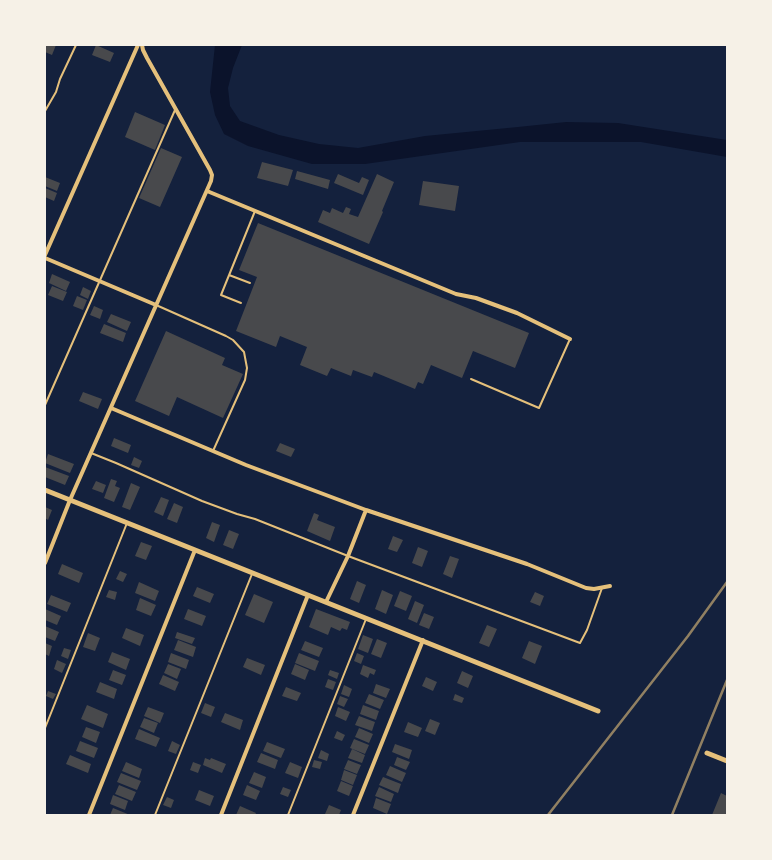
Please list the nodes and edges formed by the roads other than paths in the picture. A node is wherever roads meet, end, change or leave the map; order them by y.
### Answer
1 (76, 45) edge
2 (138, 45) edge
3 (142, 45) edge
4 (175, 110) junction
5 (45, 111) edge
6 (207, 191) junction
7 (255, 211) junction
8 (45, 254) edge
9 (45, 258) edge
10 (229, 275) junction
11 (100, 281) junction
12 (250, 283) dead end
13 (241, 304) dead end
14 (156, 306) junction
15 (570, 339) joint
16 (471, 379) dead end
17 (45, 405) edge
18 (111, 408) junction
19 (213, 451) junction
20 (91, 453) junction
21 (45, 490) edge
22 (70, 500) junction
23 (366, 510) junction
24 (127, 522) junction
25 (195, 550) junction
26 (348, 556) junction
27 (45, 563) edge
28 (252, 573) junction
29 (610, 586) dead end
30 (602, 588) junction
31 (308, 595) junction
32 (326, 602) junction
33 (366, 618) junction
34 (423, 640) junction
35 (598, 711) dead end
36 (45, 728) edge
37 (707, 753) dead end
38 (727, 761) edge
39 (89, 815) edge
40 (155, 815) edge
41 (221, 815) edge
42 (288, 815) edge
43 (353, 815) edge

1 - 5 lane
2 - 8 street
3 - 4 street
4 - 6 street
4 - 11 lane
6 - 7 street
6 - 14 street
7 - 10 lane
7 - 15 street
9 - 11 street
10 - 12 lane
10 - 13 lane
11 - 14 street
11 - 17 lane
14 - 18 street
14 - 19 lane
15 - 16 lane
18 - 19 street
18 - 20 street
19 - 23 street
20 - 22 street
20 - 26 lane
21 - 22 street
22 - 24 street
22 - 27 street
23 - 26 street
23 - 30 street
24 - 25 street
24 - 36 lane
25 - 28 street
25 - 39 street
26 - 30 lane
26 - 32 street
28 - 31 street
28 - 40 lane
29 - 30 street
31 - 32 street
31 - 41 street
32 - 33 street
33 - 34 street
33 - 42 lane
34 - 35 street
34 - 43 street
37 - 38 street

